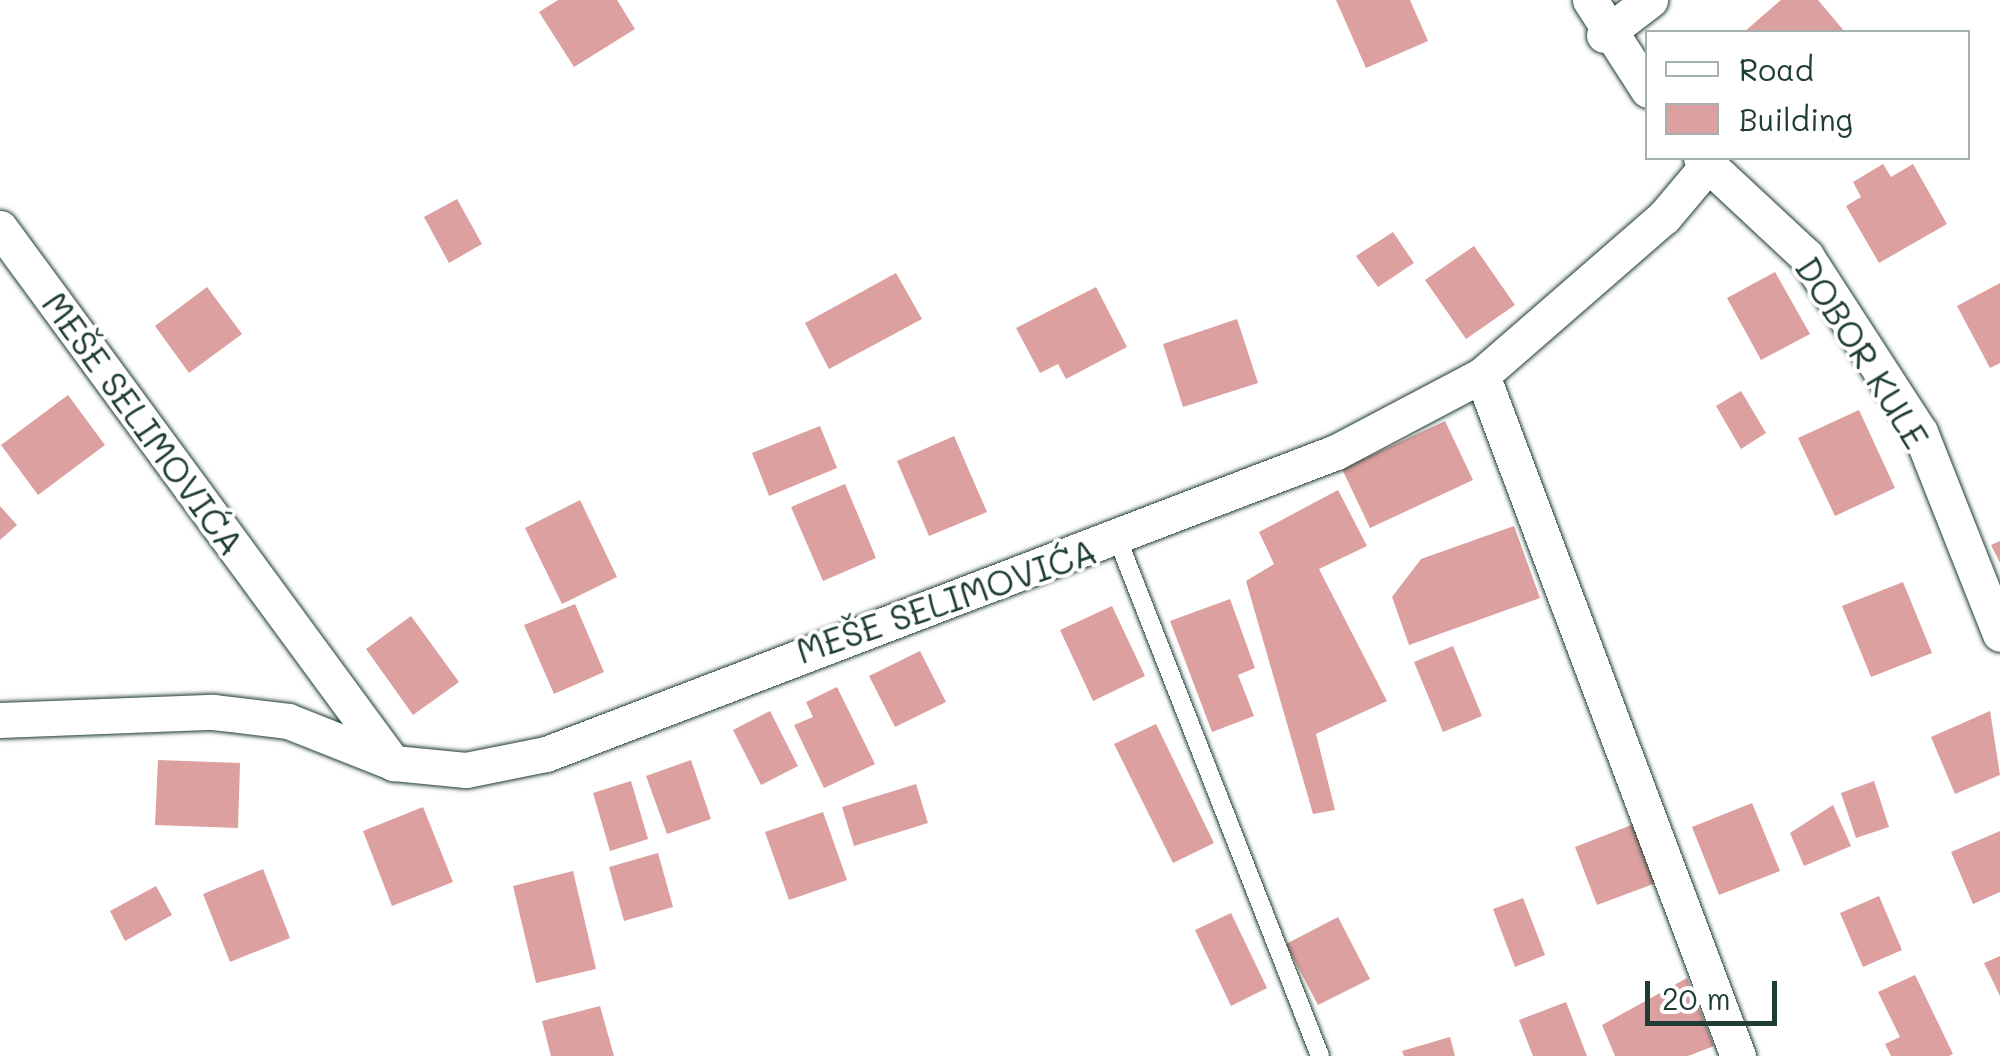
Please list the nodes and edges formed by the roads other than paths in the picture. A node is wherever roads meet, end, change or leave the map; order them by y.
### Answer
1 (1590, 0) edge
2 (1650, 0) edge
3 (1604, 36) junction
4 (1645, 86) edge
5 (1704, 162) edge
6 (0, 228) edge
7 (1482, 376) junction
8 (1118, 540) junction
9 (2000, 634) edge
10 (0, 720) edge
11 (394, 763) junction
12 (1320, 1056) edge
13 (1738, 1056) edge

1 - 3 street
2 - 3 street
3 - 4 street
5 - 7 street, MEŠE SELIMOVIĆA
5 - 9 street, DOBOR KULE
6 - 11 street, MEŠE SELIMOVIĆA
7 - 8 street, MEŠE SELIMOVIĆA
7 - 13 street
8 - 11 street, MEŠE SELIMOVIĆA
8 - 12 lane
10 - 11 street, MEŠE SELIMOVIĆA

